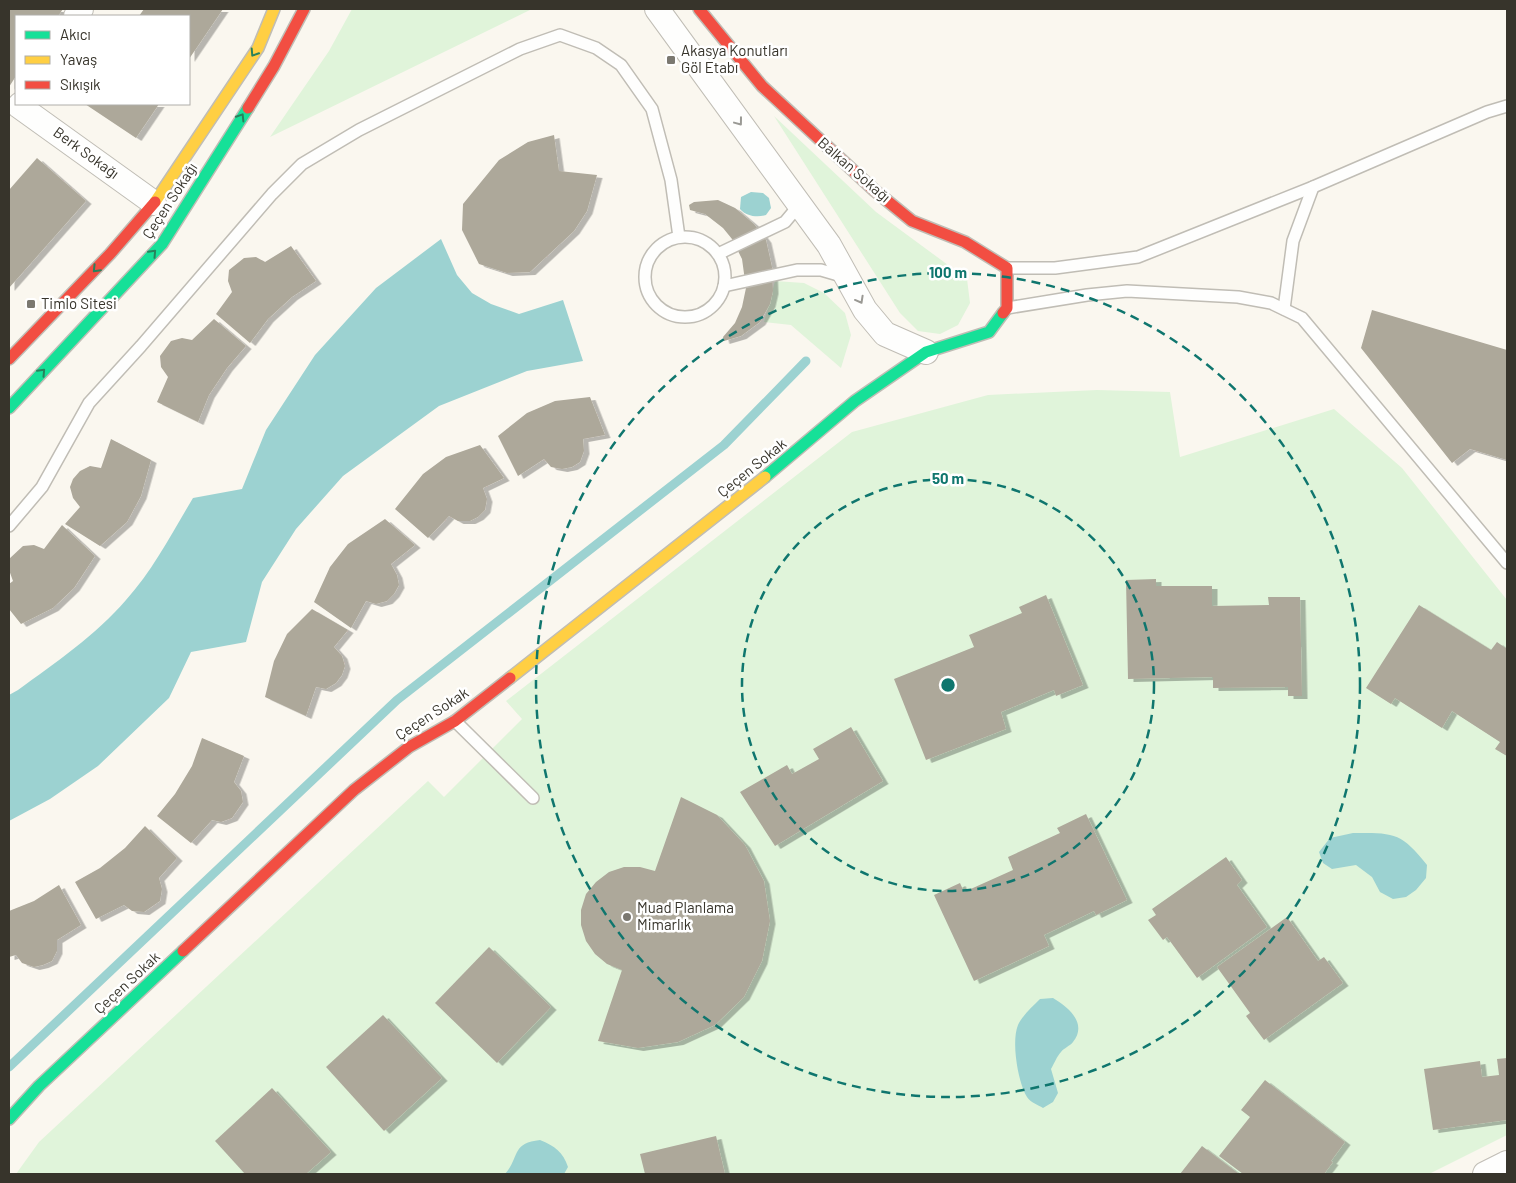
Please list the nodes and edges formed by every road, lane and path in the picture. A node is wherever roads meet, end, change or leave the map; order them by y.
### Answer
1 (274, 9) edge
2 (304, 9) edge
3 (657, 9) edge
4 (699, 9) edge
5 (1507, 106) edge
6 (16, 109) edge
7 (1313, 187) junction
8 (154, 202) junction
9 (800, 204) junction
10 (679, 237) junction
11 (718, 254) junction
12 (1007, 268) junction
13 (848, 278) junction
14 (724, 286) junction
15 (1007, 308) junction
16 (1284, 309) junction
17 (926, 352) junction
18 (9, 359) edge
19 (9, 408) edge
20 (9, 526) edge
21 (1507, 563) edge
22 (455, 721) junction
23 (533, 798) dead end
24 (9, 1119) edge
25 (1507, 1163) edge
26 (1485, 1174) edge

1 -> 8 street, Çeçen Sokağı
19 -> 2 street, Çeçen Sokağı
3 -> 9 street
4 - 12 street, Balkan Sokağı
5 - 7 lane
6 - 8 street, Berk Sokağı
7 - 12 lane
7 - 16 lane
8 -> 18 street, Çeçen Sokağı
9 - 11 lane
9 - 13 street
10 - 11 lane
10 - 14 lane
10 - 20 lane
11 - 14 lane
12 - 15 street
13 - 14 lane
13 -> 17 street
15 - 16 lane
15 - 17 street, Çeçen Sokak
16 - 21 lane
17 - 22 street, Çeçen Sokak
22 - 23 lane
22 - 24 street, Çeçen Sokak
25 - 26 street

